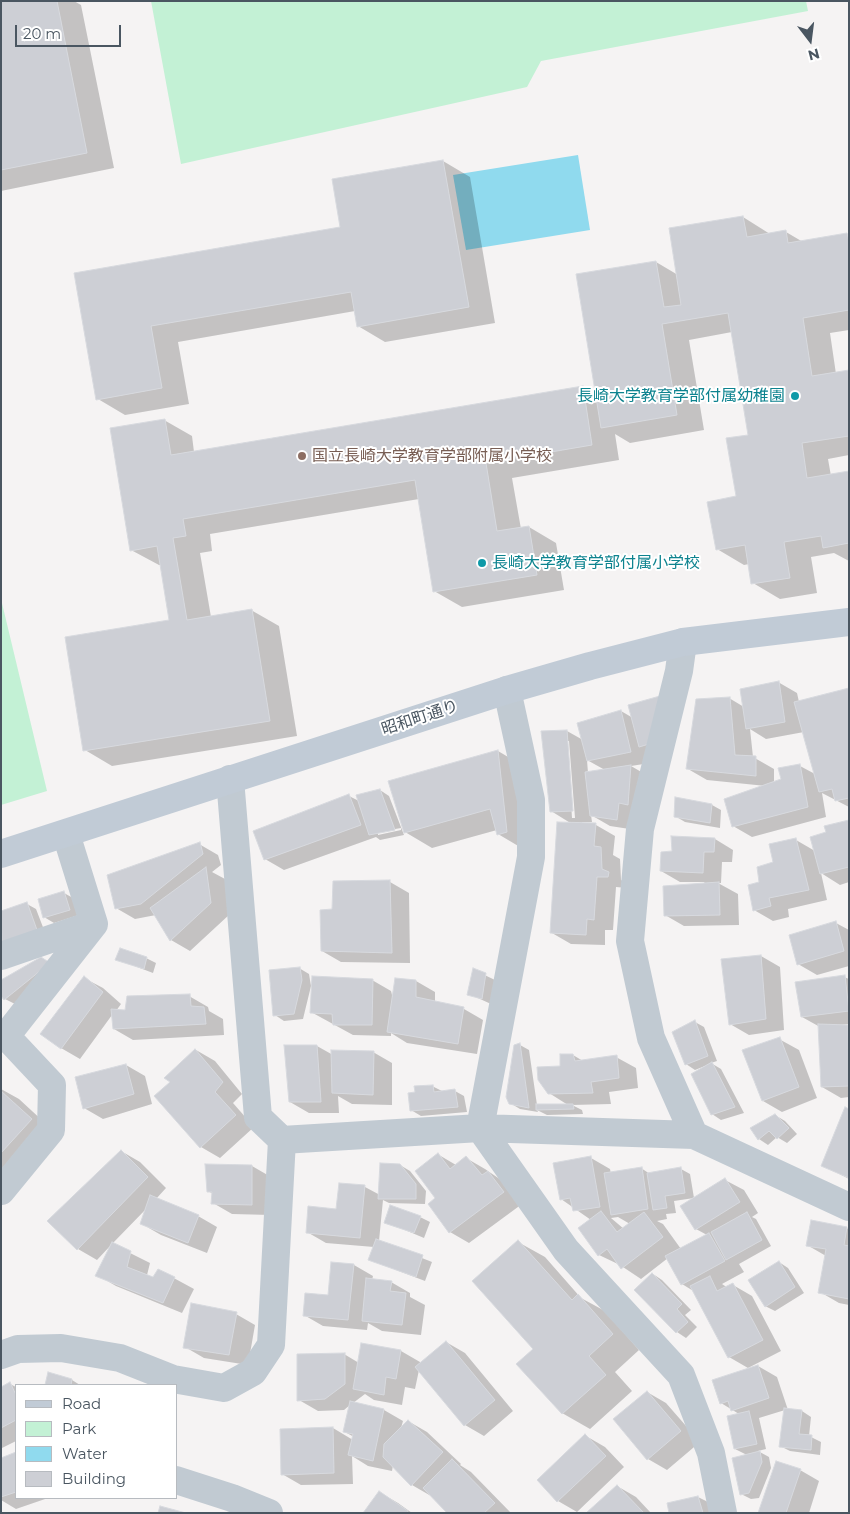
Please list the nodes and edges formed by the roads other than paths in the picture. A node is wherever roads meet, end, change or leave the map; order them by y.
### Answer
1 (849, 622) edge
2 (682, 642) junction
3 (507, 690) junction
4 (230, 779) junction
5 (66, 834) junction
6 (1, 854) edge
7 (94, 924) junction
8 (1, 956) edge
9 (480, 1128) junction
10 (694, 1135) junction
11 (282, 1140) junction
12 (1, 1191) edge
13 (849, 1207) edge
14 (1, 1355) edge
15 (172, 1382) edge
16 (178, 1481) edge
17 (269, 1513) edge
18 (723, 1513) edge

1 - 2 street, 昭和町通り
2 - 3 street, 昭和町通り
2 - 10 street
3 - 4 street, 昭和町通り
3 - 9 street
4 - 5 street, 昭和町通り
4 - 11 street
5 - 6 street, 昭和町通り
5 - 7 street
7 - 8 street
7 - 12 street
9 - 10 street
9 - 11 street
9 - 18 street
10 - 13 street
11 - 15 street
14 - 15 street
16 - 17 street

